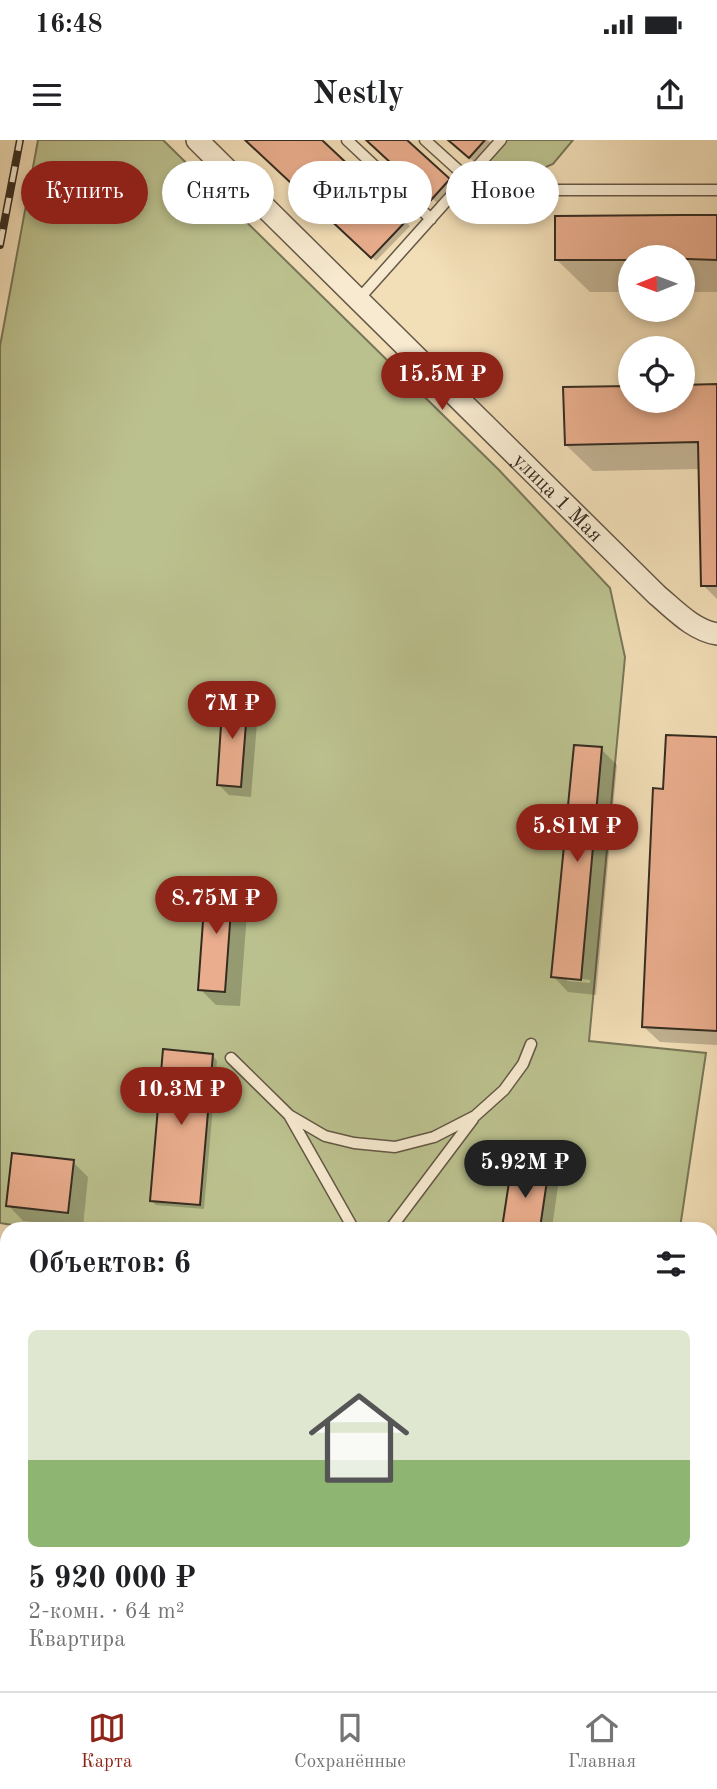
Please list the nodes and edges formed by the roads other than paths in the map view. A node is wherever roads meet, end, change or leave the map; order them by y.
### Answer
1 (197, 140) edge
2 (347, 140) edge
3 (425, 140) edge
4 (501, 140) edge
5 (369, 161) edge
6 (448, 161) edge
7 (482, 161) edge
8 (559, 190) edge
9 (717, 190) edge
10 (446, 202) edge
11 (432, 218) edge
12 (426, 224) edge
13 (358, 300) junction
14 (717, 634) edge
15 (531, 1044) dead end
16 (231, 1058) dead end
17 (289, 1115) junction
18 (475, 1116) junction
19 (350, 1222) edge
20 (396, 1222) edge

1 - 13 street, улица 1 Мая
2 - 5 lane
3 - 6 lane
4 - 7 lane
8 - 9 lane
10 - 11 lane
12 - 13 lane
13 - 14 street, улица 1 Мая
15 - 18 lane
16 - 17 lane
17 - 18 lane
17 - 19 lane
18 - 20 lane

